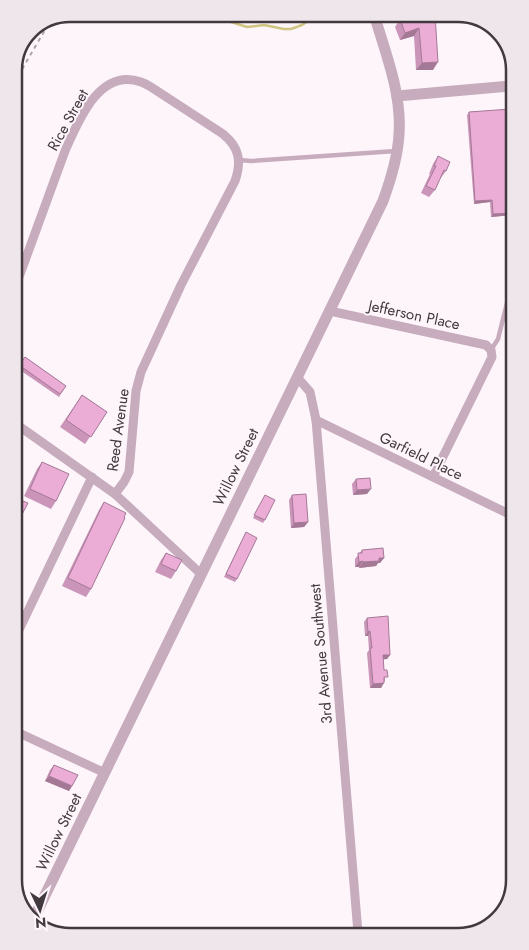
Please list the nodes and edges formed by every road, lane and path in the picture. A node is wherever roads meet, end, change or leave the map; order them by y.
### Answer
1 (377, 23) edge
2 (45, 31) edge
3 (23, 67) edge
4 (507, 86) edge
5 (396, 96) junction
6 (398, 151) junction
7 (239, 160) junction
8 (23, 267) edge
9 (507, 303) edge
10 (330, 311) junction
11 (491, 350) junction
12 (297, 377) junction
13 (316, 420) junction
14 (23, 429) edge
15 (92, 477) junction
16 (433, 477) junction
17 (115, 494) junction
18 (507, 513) edge
19 (201, 574) junction
20 (22, 623) edge
21 (22, 734) edge
22 (105, 773) junction
23 (37, 913) edge
24 (358, 928) edge

1 - 5 street, Willow Street
2 - 3 path
4 - 5 street
5 - 6 street, Willow Street
6 - 7 lane
6 - 10 street, Willow Street
7 - 8 street, Rice Street
7 - 17 street, Reed Avenue
9 - 11 lane
10 - 11 street, Jefferson Place
10 - 12 street, Willow Street
11 - 16 street
12 - 13 street, 3rd Avenue Southwest
12 - 19 street, Willow Street
13 - 16 street, Garfield Place
13 - 24 street, 3rd Avenue Southwest
14 - 15 street
15 - 17 street
15 - 20 street
16 - 18 street, Garfield Place
17 - 19 street, Reed Avenue
19 - 22 street, Willow Street
21 - 22 street
22 - 23 street, Willow Street

